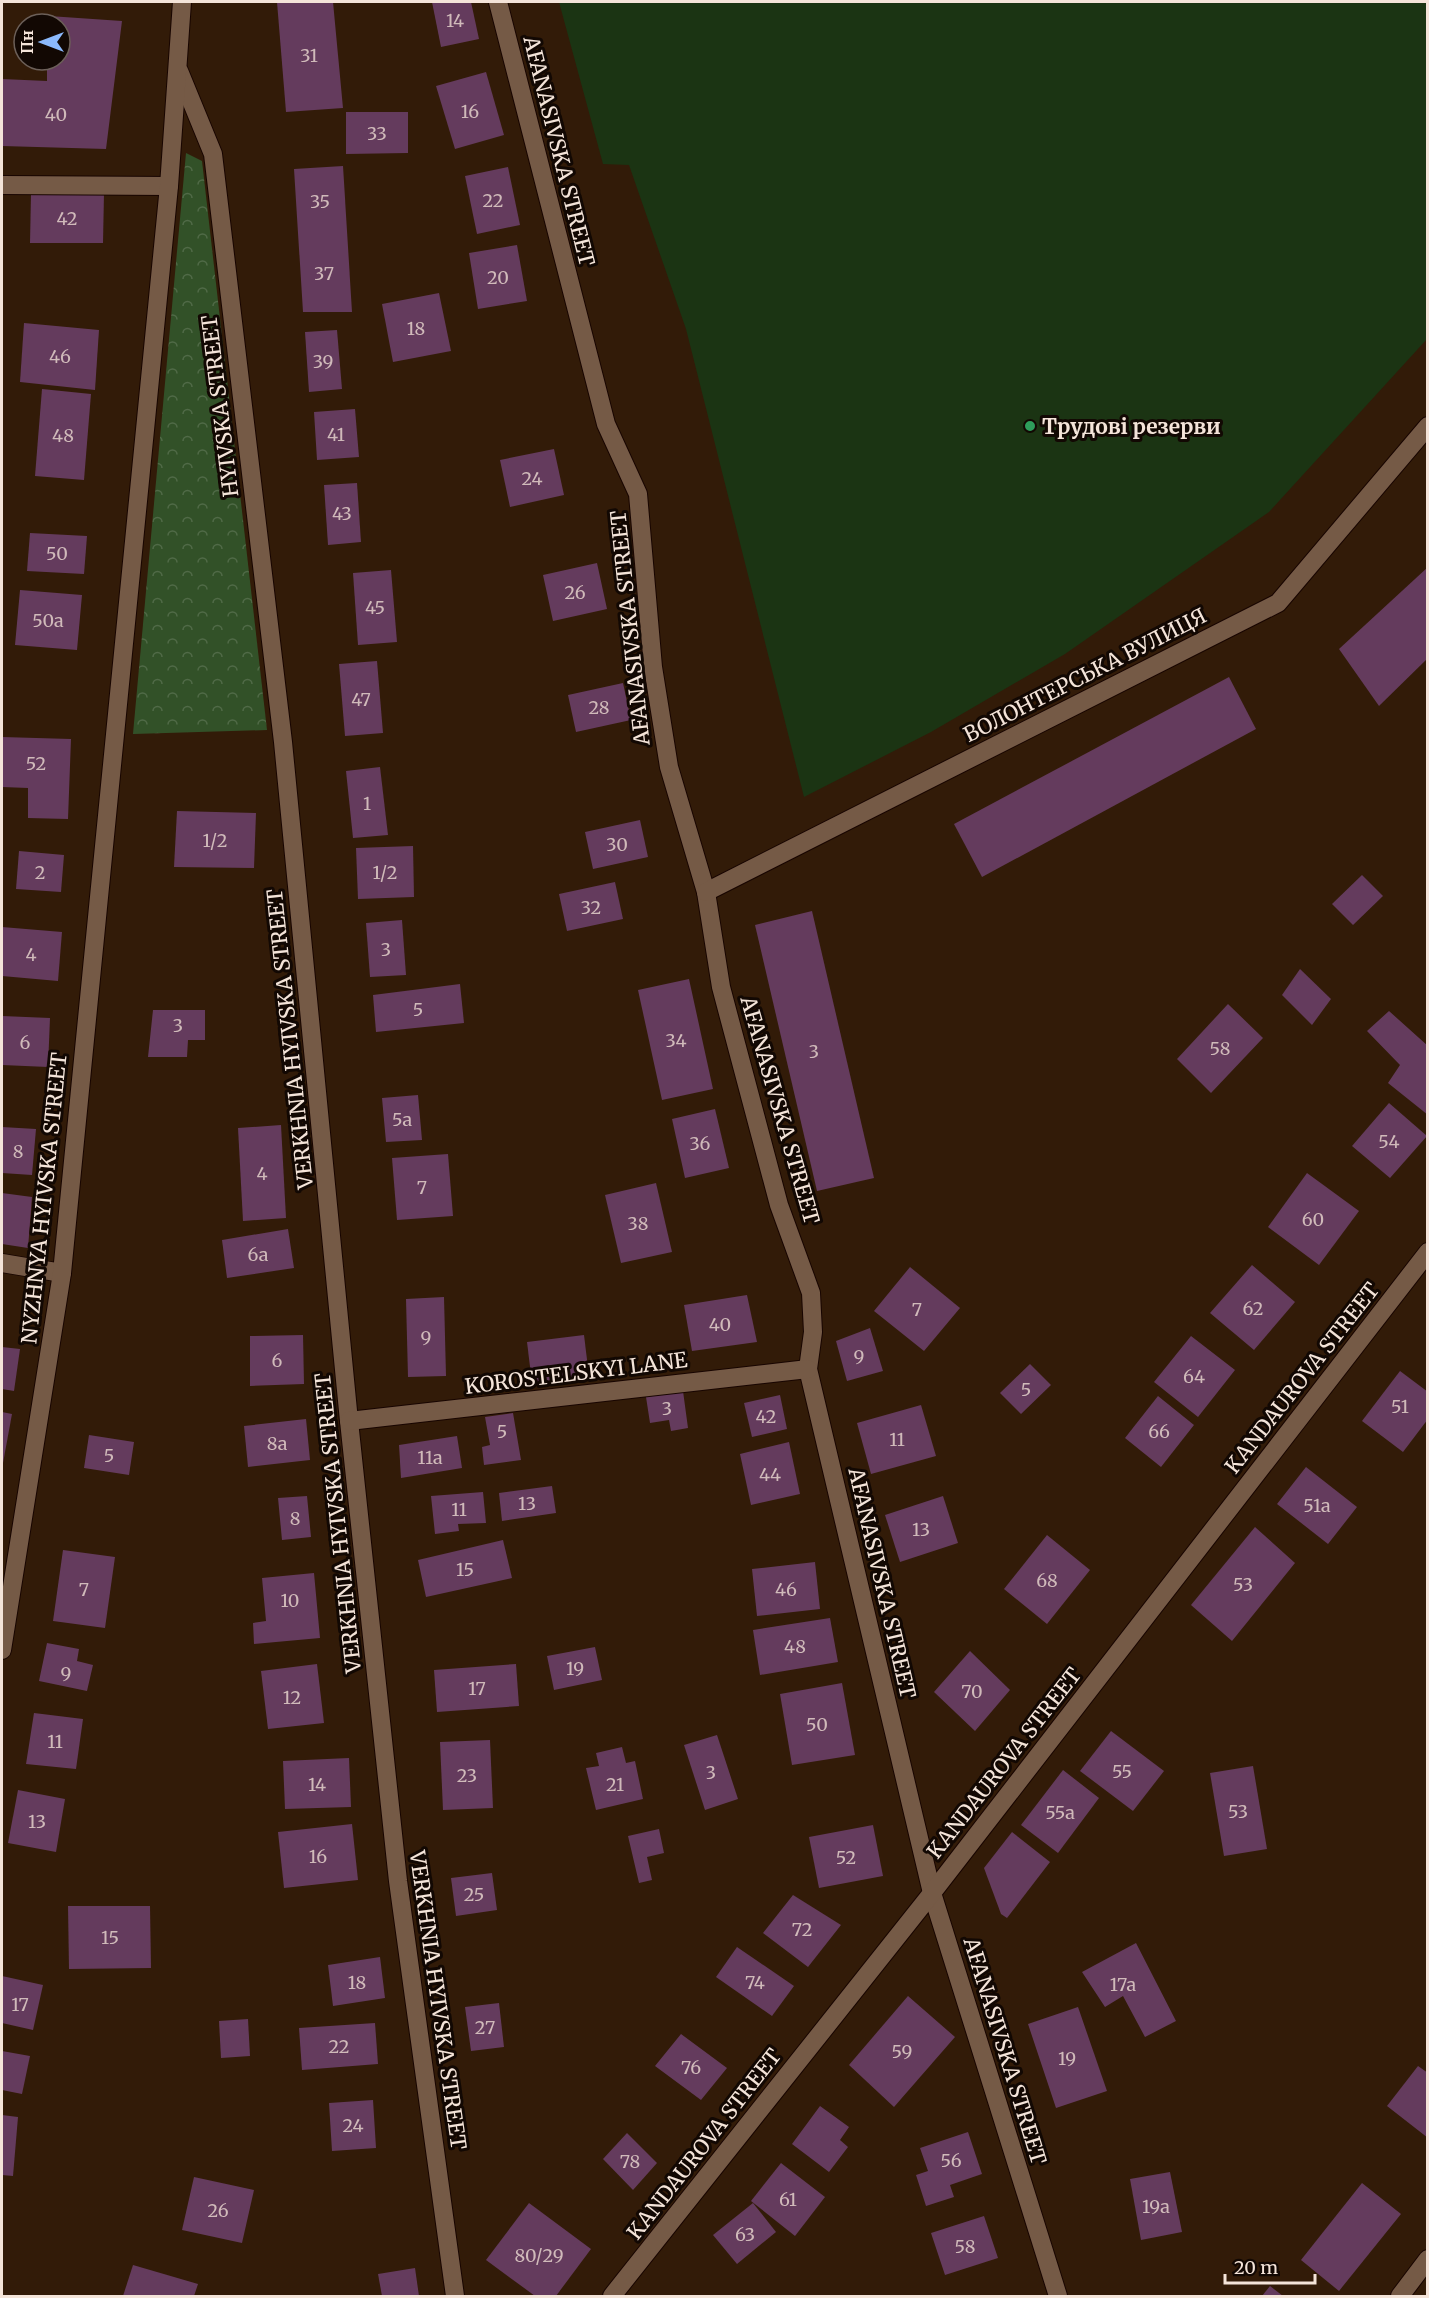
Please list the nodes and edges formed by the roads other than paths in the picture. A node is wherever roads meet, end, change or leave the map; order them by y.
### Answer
1 (182, 2) edge
2 (498, 2) edge
3 (178, 71) junction
4 (2, 185) edge
5 (169, 186) junction
6 (1428, 426) edge
7 (284, 742) joint
8 (112, 749) joint
9 (706, 892) junction
10 (1428, 1252) edge
11 (2, 1263) edge
12 (62, 1273) junction
13 (808, 1369) junction
14 (349, 1421) junction
15 (2, 1650) edge
16 (932, 1893) junction
17 (1428, 2259) edge
18 (455, 2296) edge
19 (612, 2296) edge
20 (1058, 2296) edge
21 (1400, 2296) edge

1 - 3 street, HYIVSKA STREET
2 - 9 street, AFANASIVSKA STREET
3 - 5 street, HYIVSKA STREET
3 - 7 street, HYIVSKA STREET
4 - 5 street
5 - 8 street, HYIVSKA STREET
6 - 9 street, ВОЛОНТЕРСЬКА ВУЛИЦЯ
7 - 14 street, VERKHNIA HYIVSKA STREET
8 - 12 street, NYZHNYA HYIVSKA STREET
9 - 13 street, AFANASIVSKA STREET
10 - 16 street, KANDAUROVA STREET
11 - 12 street
12 - 15 street, NYZHNYA HYIVSKA STREET
13 - 14 street, KOROSTELSKYI LANE
13 - 16 street, AFANASIVSKA STREET
14 - 18 street, VERKHNIA HYIVSKA STREET
16 - 19 street, KANDAUROVA STREET
16 - 20 street, AFANASIVSKA STREET
17 - 21 street

